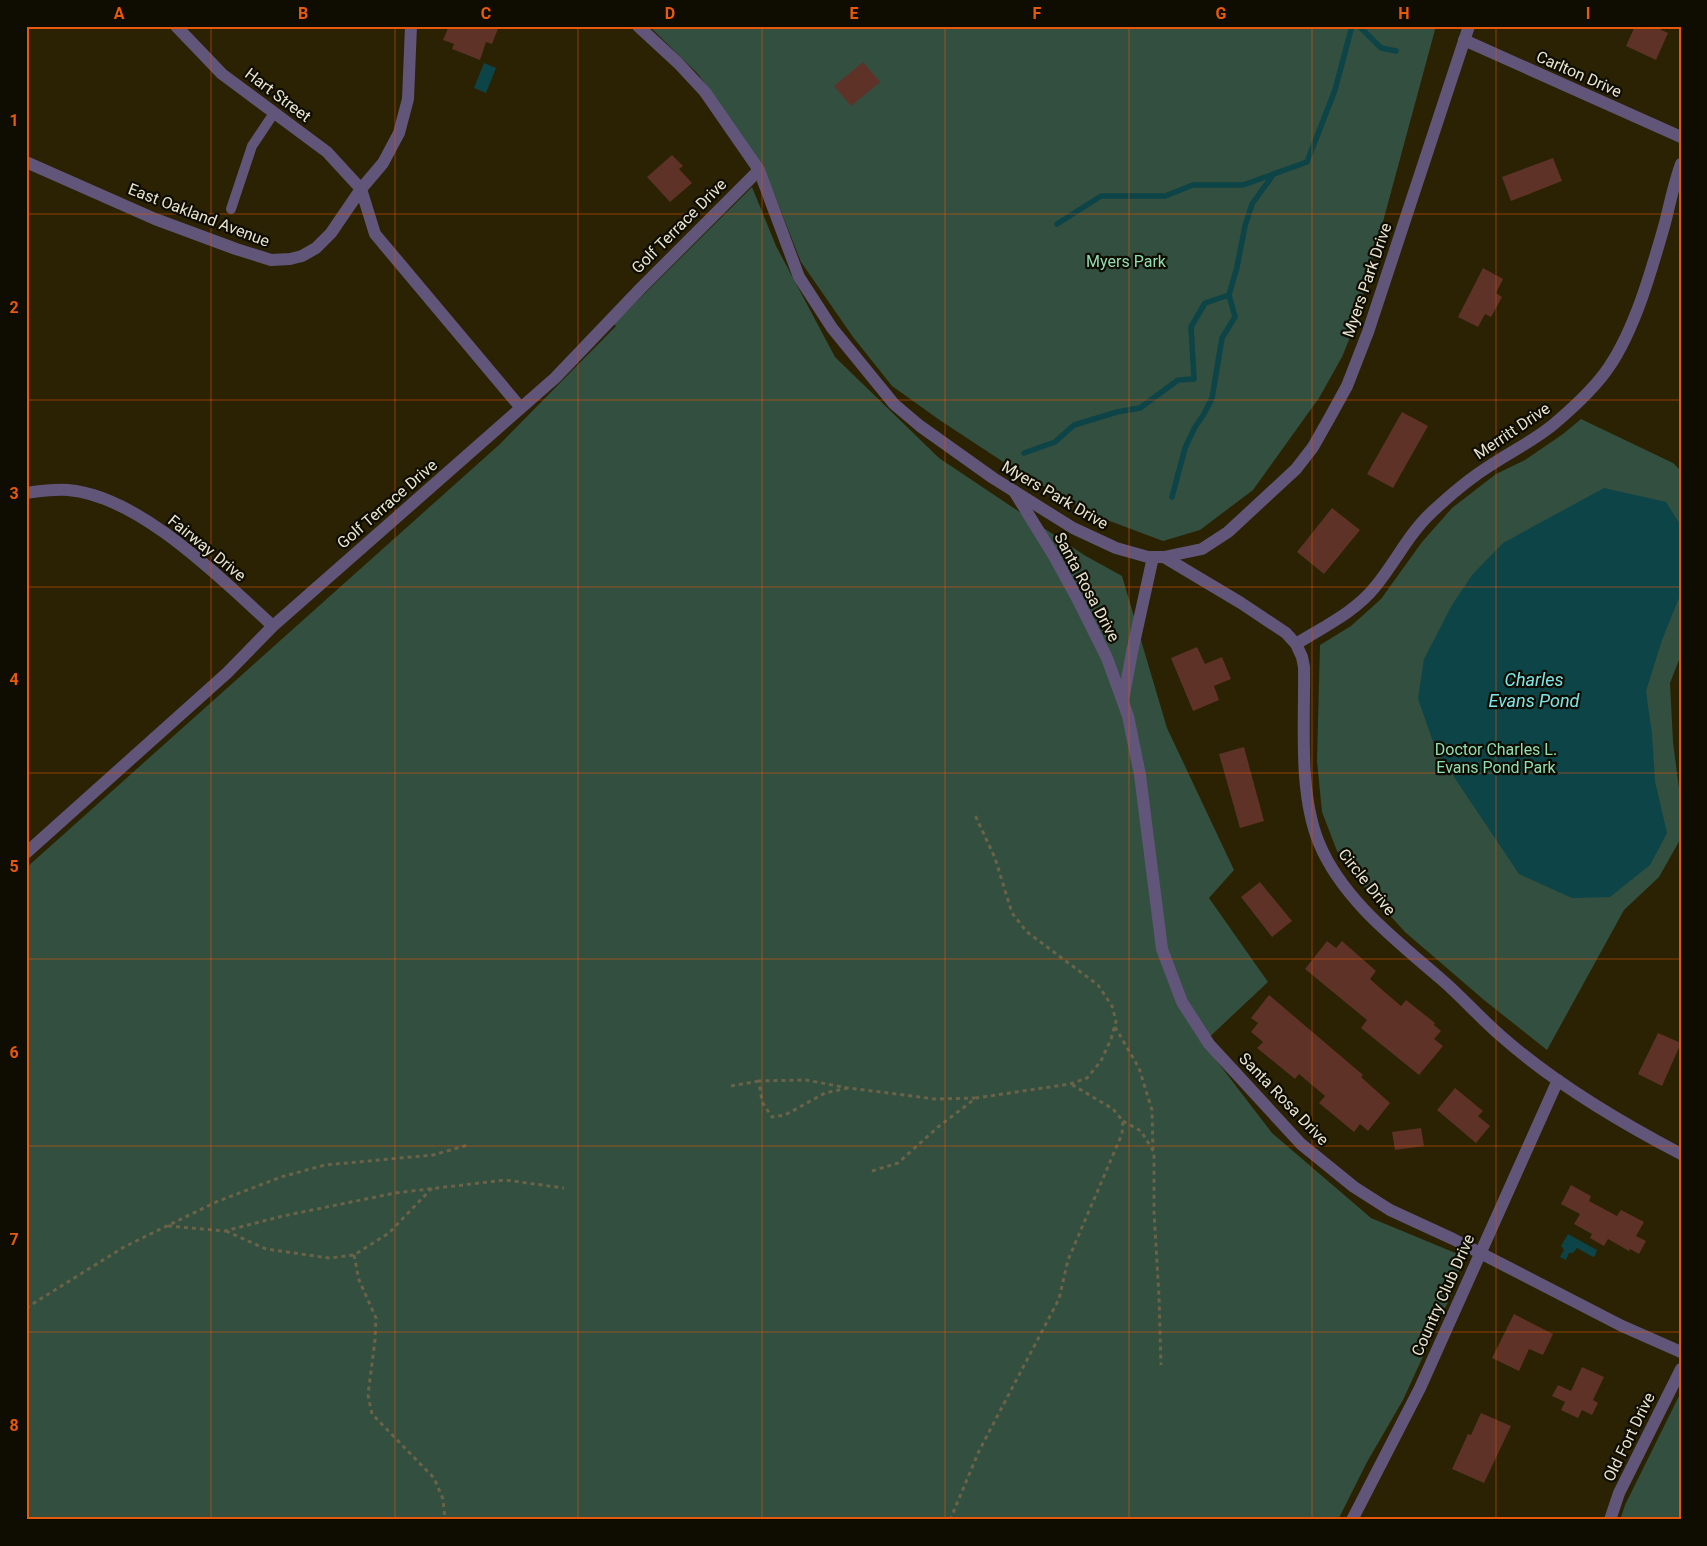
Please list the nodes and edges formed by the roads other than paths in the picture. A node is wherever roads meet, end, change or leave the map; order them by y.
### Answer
1 (176, 26) edge
2 (411, 26) edge
3 (638, 26) edge
4 (1469, 26) edge
5 (1464, 40) junction
6 (274, 113) junction
7 (1681, 137) edge
8 (26, 162) edge
9 (1681, 164) edge
10 (759, 170) junction
11 (361, 189) junction
12 (231, 209) dead end
13 (521, 408) junction
14 (1014, 491) junction
15 (26, 492) edge
16 (1159, 557) junction
17 (273, 626) junction
18 (1296, 644) junction
19 (1123, 702) junction
20 (26, 853) edge
21 (1558, 1080) junction
22 (1681, 1154) edge
23 (1479, 1254) junction
24 (1681, 1352) edge
25 (1681, 1369) edge
26 (1352, 1520) edge
27 (1610, 1520) edge

1 - 6 street, Hart Street
2 - 11 street, East Oakland Avenue
3 - 10 street, Myers Park Drive
4 - 5 street, Myers Park Drive
5 - 7 street, Carlton Drive
5 - 16 street, Myers Park Drive
6 - 11 street, Hart Street
6 - 12 lane
8 - 11 street, East Oakland Avenue
9 - 18 street, Merritt Drive
10 - 13 street, Golf Terrace Drive
10 - 14 street, Myers Park Drive
11 - 13 street
13 - 17 street, Golf Terrace Drive
14 - 16 street, Myers Park Drive
14 - 19 street, Santa Rosa Drive
15 - 17 street, Fairway Drive
16 - 18 street, Circle Drive
16 - 19 street, Santa Rosa Drive
17 - 20 street, Golf Terrace Drive
18 - 21 street, Circle Drive
19 - 23 street, Santa Rosa Drive
21 - 22 street, Circle Drive
21 - 23 street, Country Club Drive
23 - 24 street, Santa Rosa Drive
23 - 26 street, Country Club Drive
25 - 27 street, Old Fort Drive

